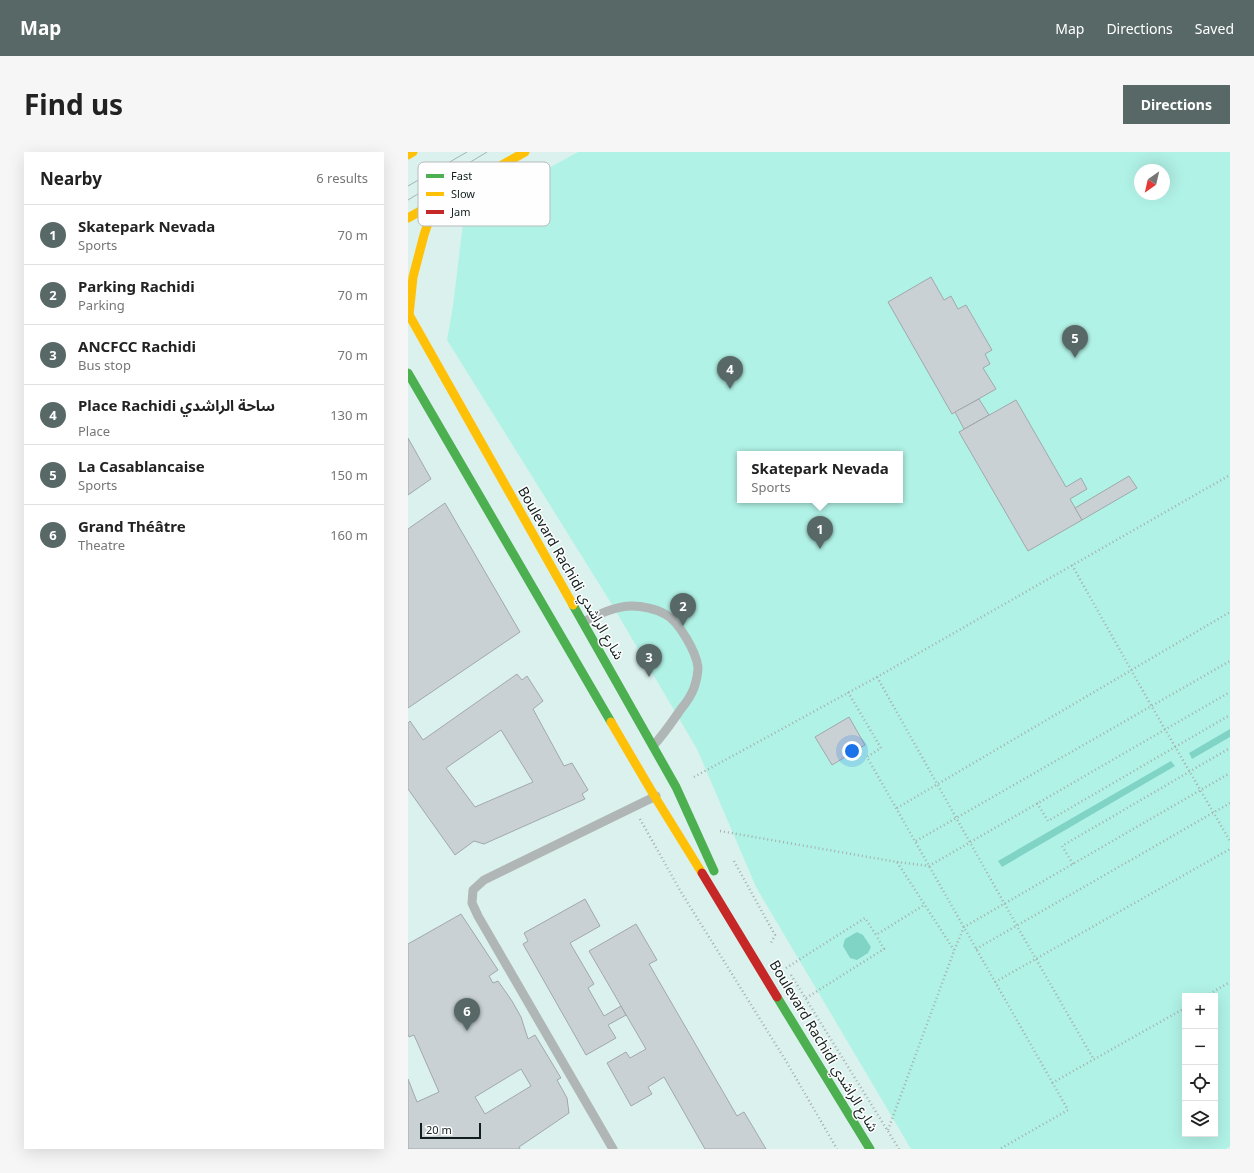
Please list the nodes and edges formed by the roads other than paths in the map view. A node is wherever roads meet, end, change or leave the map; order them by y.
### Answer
1 (413, 152) edge
2 (525, 152) edge
3 (408, 155) edge
4 (507, 162) edge
5 (418, 212) edge
6 (408, 218) edge
7 (427, 226) edge
8 (408, 314) edge
9 (408, 373) edge
10 (582, 622) junction
11 (653, 746) junction
12 (665, 792) junction
13 (753, 958) junction
14 (613, 1149) edge
15 (870, 1149) edge

1 - 3 street
2 - 4 street
5 - 6 street
7 - 8 street
8 - 10 street, Boulevard Rachidi شارع الراشدي
9 - 12 street, Boulevard Rachidi شارع الراشدي
10 - 11 street, Boulevard Rachidi شارع الراشدي
10 - 11 lane
11 - 12 street, Boulevard Rachidi شارع الراشدي
12 - 13 street, Boulevard Rachidi شارع الراشدي
12 - 13 street, Boulevard Rachidi شارع الراشدي
12 - 14 lane
13 - 15 street, Boulevard Rachidi شارع الراشدي

